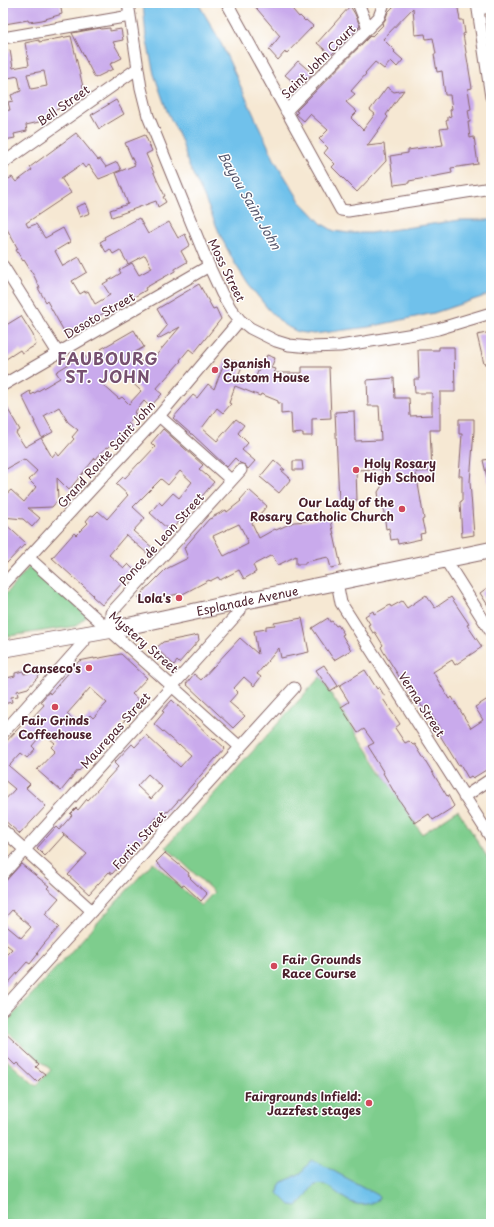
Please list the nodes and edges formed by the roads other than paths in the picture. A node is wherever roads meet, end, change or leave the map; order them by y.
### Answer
1 (128, 3) edge
2 (227, 3) edge
3 (358, 3) edge
4 (384, 3) edge
5 (477, 6) edge
6 (491, 7) edge
7 (130, 16) junction
8 (368, 28) junction
9 (3, 38) edge
10 (138, 68) junction
11 (491, 97) edge
12 (286, 111) junction
13 (3, 163) edge
14 (491, 188) edge
15 (3, 266) edge
16 (209, 266) junction
17 (491, 313) edge
18 (240, 320) junction
19 (58, 353) junction
20 (3, 385) edge
21 (159, 416) junction
22 (241, 470) dead end
23 (231, 480) junction
24 (491, 550) edge
25 (29, 558) junction
26 (491, 559) edge
27 (448, 563) junction
28 (3, 585) edge
29 (338, 587) junction
30 (240, 606) junction
31 (491, 632) edge
32 (113, 633) junction
33 (84, 642) junction
34 (3, 650) edge
35 (3, 659) edge
36 (173, 686) junction
37 (294, 688) dead end
38 (3, 733) edge
39 (240, 747) junction
40 (491, 779) edge
41 (464, 796) junction
42 (3, 830) edge
43 (491, 838) edge
44 (26, 850) junction
45 (3, 874) edge
46 (92, 911) junction
47 (3, 1009) edge

1 - 7 street, Moss Street
2 - 12 street
3 - 8 street, Saint John Court
4 - 8 street, Saint John Court
5 - 6 street
5 - 11 street
7 - 9 street
7 - 10 street, Moss Street
8 - 12 street, Saint John Court
10 - 13 street, Bell Street
10 - 16 street, Moss Street
12 - 14 street
15 - 19 street
16 - 18 street, Moss Street
16 - 19 street, Desoto Street
17 - 18 street, Moss Street
18 - 21 street, Grand Route Saint John
19 - 20 street, Desoto Street
21 - 23 street
21 - 25 street, Grand Route Saint John
22 - 23 street, Ponce de Leon Street
23 - 32 street, Ponce de Leon Street
24 - 27 street, Esplanade Avenue
25 - 28 street, Grand Route Saint John
25 - 32 street, Mystery Street
26 - 27 street, Esplanade Avenue
27 - 29 street, Esplanade Avenue
27 - 31 street
29 - 30 street, Esplanade Avenue
29 - 41 street, Verna Street
30 - 32 street, Esplanade Avenue
30 - 36 street, Maurepas Street
32 - 33 street, Esplanade Avenue
32 - 34 street, Esplanade Avenue
32 - 36 street, Mystery Street
33 - 35 street, Esplanade Avenue
33 - 38 street
36 - 39 street, Mystery Street
36 - 44 street, Maurepas Street
37 - 39 street, Fortin Street
39 - 46 street, Fortin Street
40 - 41 street
41 - 43 street, Verna Street
42 - 44 street
44 - 45 street, Maurepas Street
44 - 46 street
46 - 47 street, Fortin Street

